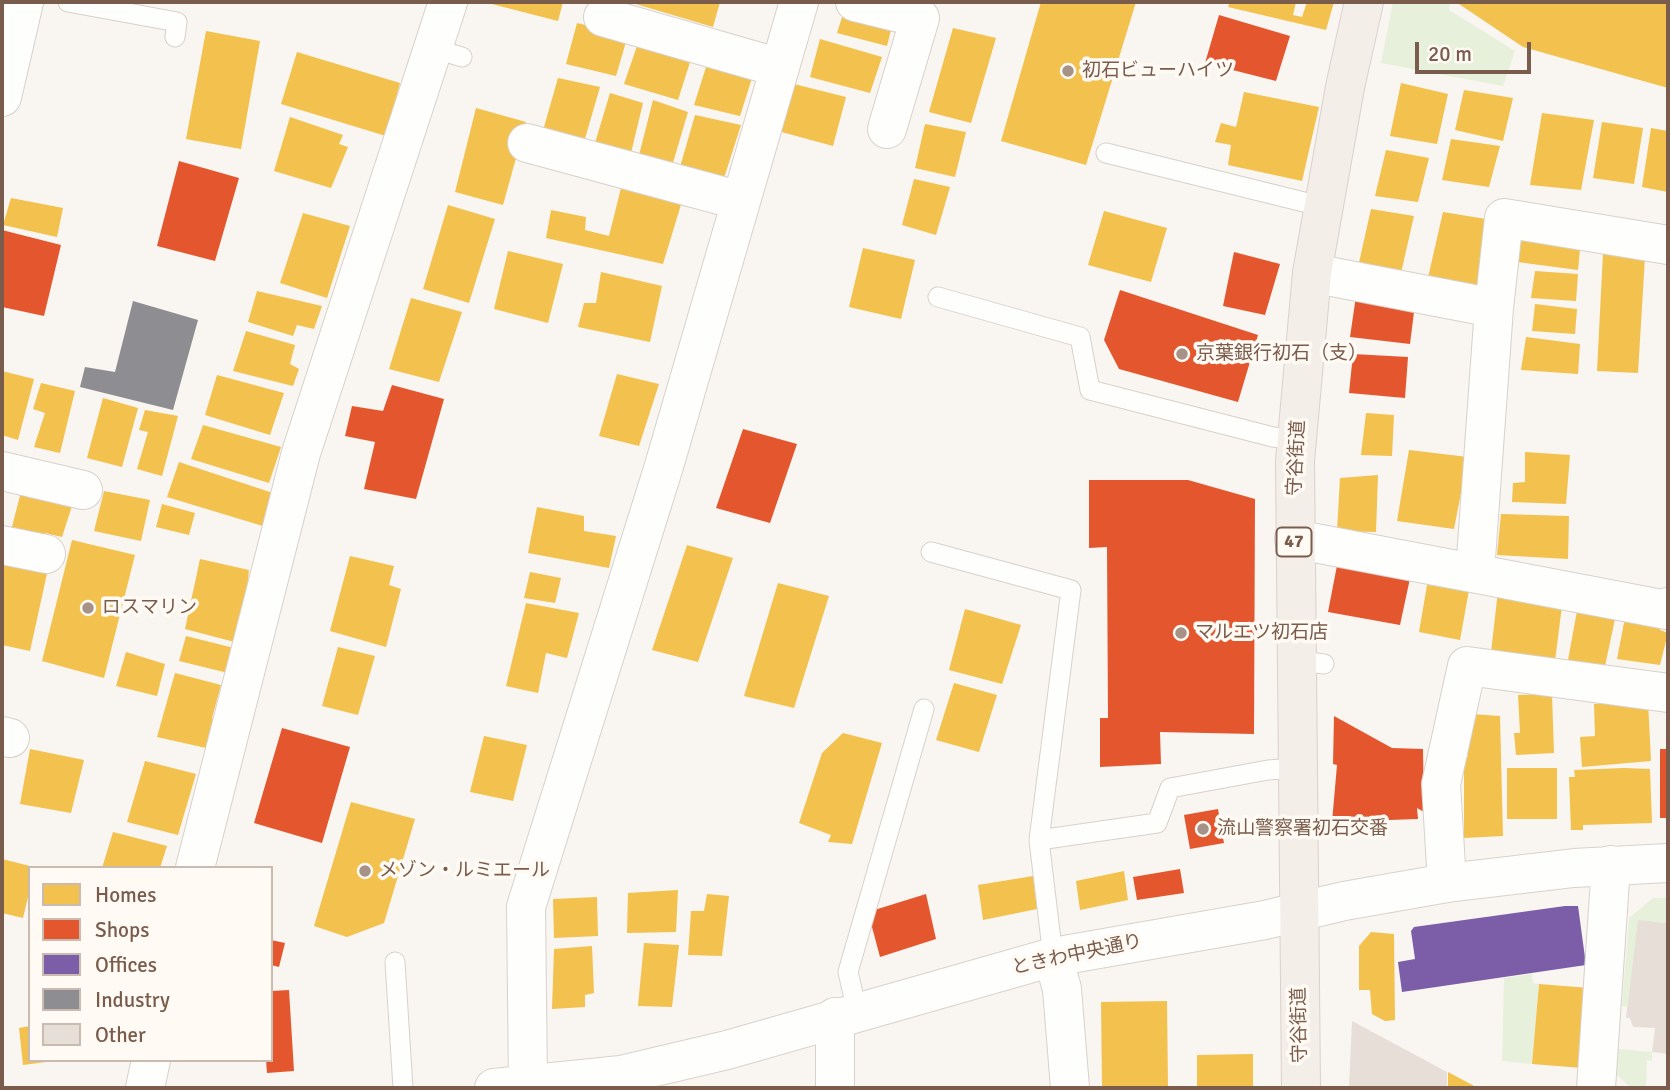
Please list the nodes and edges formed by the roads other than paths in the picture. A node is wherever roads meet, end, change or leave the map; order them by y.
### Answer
1 (24, 2) edge
2 (68, 2) edge
3 (448, 2) edge
4 (799, 2) edge
5 (855, 2) edge
6 (1364, 2) edge
7 (603, 17) dead end
8 (175, 37) dead end
9 (780, 68) junction
10 (2, 97) edge
11 (887, 129) dead end
12 (527, 143) dead end
13 (1106, 153) dead end
14 (741, 201) junction
15 (1324, 207) junction
16 (1668, 245) edge
17 (1312, 273) junction
18 (938, 297) dead end
19 (1494, 308) junction
20 (1297, 440) junction
21 (2, 471) edge
22 (83, 490) dead end
23 (1294, 539) junction
24 (2, 545) edge
25 (931, 552) dead end
26 (46, 554) dead end
27 (1475, 572) junction
28 (1668, 607) edge
29 (1668, 693) edge
30 (924, 709) dead end
31 (1295, 768) junction
32 (1038, 840) junction
33 (1668, 863) edge
34 (1611, 865) junction
35 (196, 866) edge
36 (1447, 883) junction
37 (1297, 912) junction
38 (1053, 957) junction
39 (396, 962) dead end
40 (846, 1014) junction
41 (151, 1062) edge
42 (622, 1082) edge
43 (511, 1086) edge
44 (145, 1088) edge
45 (403, 1088) edge
46 (835, 1088) edge
47 (1070, 1088) edge
48 (1301, 1088) edge
49 (1596, 1088) edge

1 - 10 street
2 - 8 lane
3 - 35 street
4 - 9 street
5 - 11 street
6 - 15 main road, 守谷街道 / 47
7 - 9 street
9 - 14 street
12 - 14 street
13 - 15 lane
14 - 43 street
15 - 17 main road, 守谷街道 / 47
16 - 19 street
17 - 19 street
17 - 20 main road, 守谷街道 / 47
18 - 20 lane
19 - 27 street
20 - 23 main road, 守谷街道 / 47
21 - 22 street
23 - 27 street
23 - 31 main road, 守谷街道 / 47
24 - 26 street
25 - 32 lane
27 - 28 street
29 - 36 street
30 - 40 lane
31 - 32 lane
31 - 37 main road, 守谷街道 / 47
32 - 38 lane
33 - 34 street, ときわ中央通り
34 - 36 street, ときわ中央通り
34 - 49 street
36 - 37 street, ときわ中央通り
37 - 38 street, ときわ中央通り
37 - 48 main road, 守谷街道 / 47
38 - 40 street, ときわ中央通り
38 - 47 street
39 - 45 lane
40 - 42 street, ときわ中央通り
40 - 46 street
41 - 44 street
42 - 43 street, ときわ中央通り

